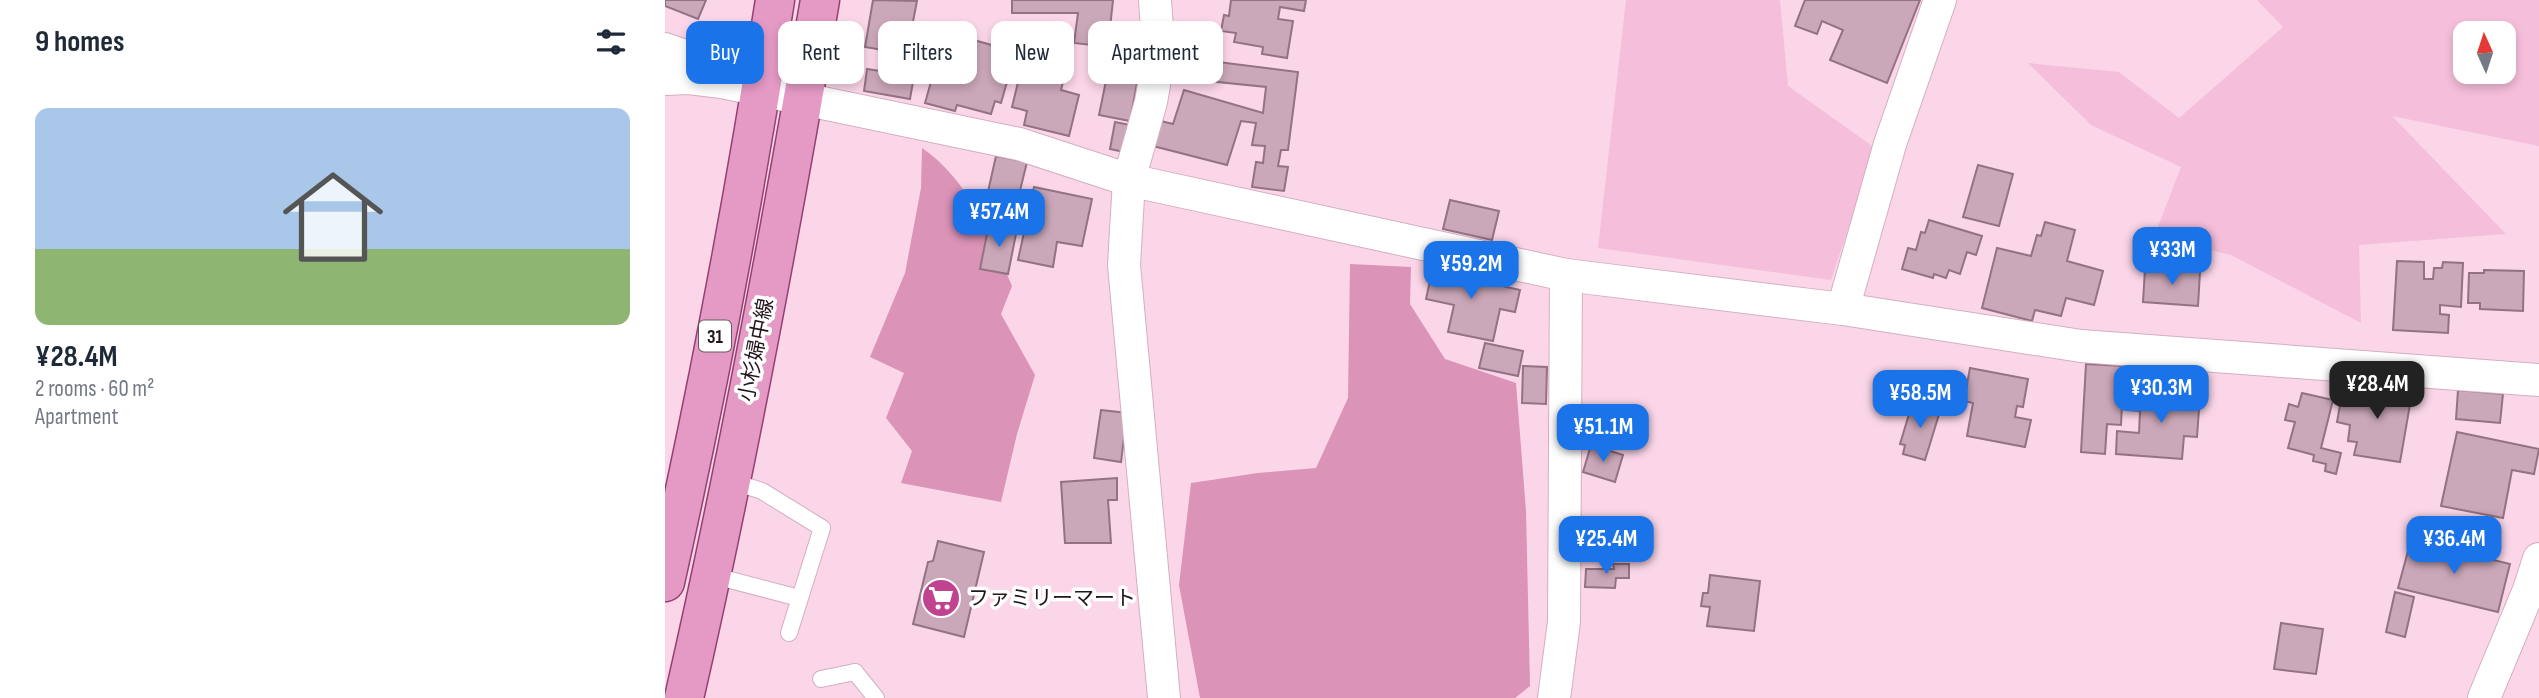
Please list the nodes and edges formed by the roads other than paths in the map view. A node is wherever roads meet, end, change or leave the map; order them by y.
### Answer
1 (775, 0) edge
2 (820, 0) edge
3 (1155, 0) edge
4 (1940, 0) edge
5 (665, 49) edge
6 (677, 78) edge
7 (761, 90) junction
8 (803, 99) junction
9 (1129, 180) junction
10 (1566, 275) junction
11 (1843, 309) junction
12 (2539, 380) edge
13 (731, 481) junction
14 (2539, 559) edge
15 (711, 575) junction
16 (665, 582) edge
17 (799, 598) junction
18 (789, 634) dead end
19 (859, 655) dead end
20 (855, 672) junction
21 (821, 679) dead end
22 (684, 698) edge
23 (876, 698) edge
24 (1164, 698) edge
25 (1554, 698) edge
26 (2484, 698) edge

1 - 7 main road, 小杉婦中線 / 31
2 - 8 main road, 小杉婦中線 / 31
3 - 9 street
4 - 11 street
5 - 6 street
6 - 7 street
7 - 8 street
7 - 16 main road, 小杉婦中線 / 31
8 - 9 street
8 - 13 main road, 小杉婦中線 / 31
9 - 10 street
9 - 24 street
10 - 11 street
10 - 25 street
11 - 12 street
13 - 15 main road, 小杉婦中線 / 31
13 - 17 lane
14 - 26 street
15 - 17 lane
15 - 22 main road, 小杉婦中線 / 31
17 - 18 lane
19 - 20 lane
20 - 21 lane
20 - 23 lane

